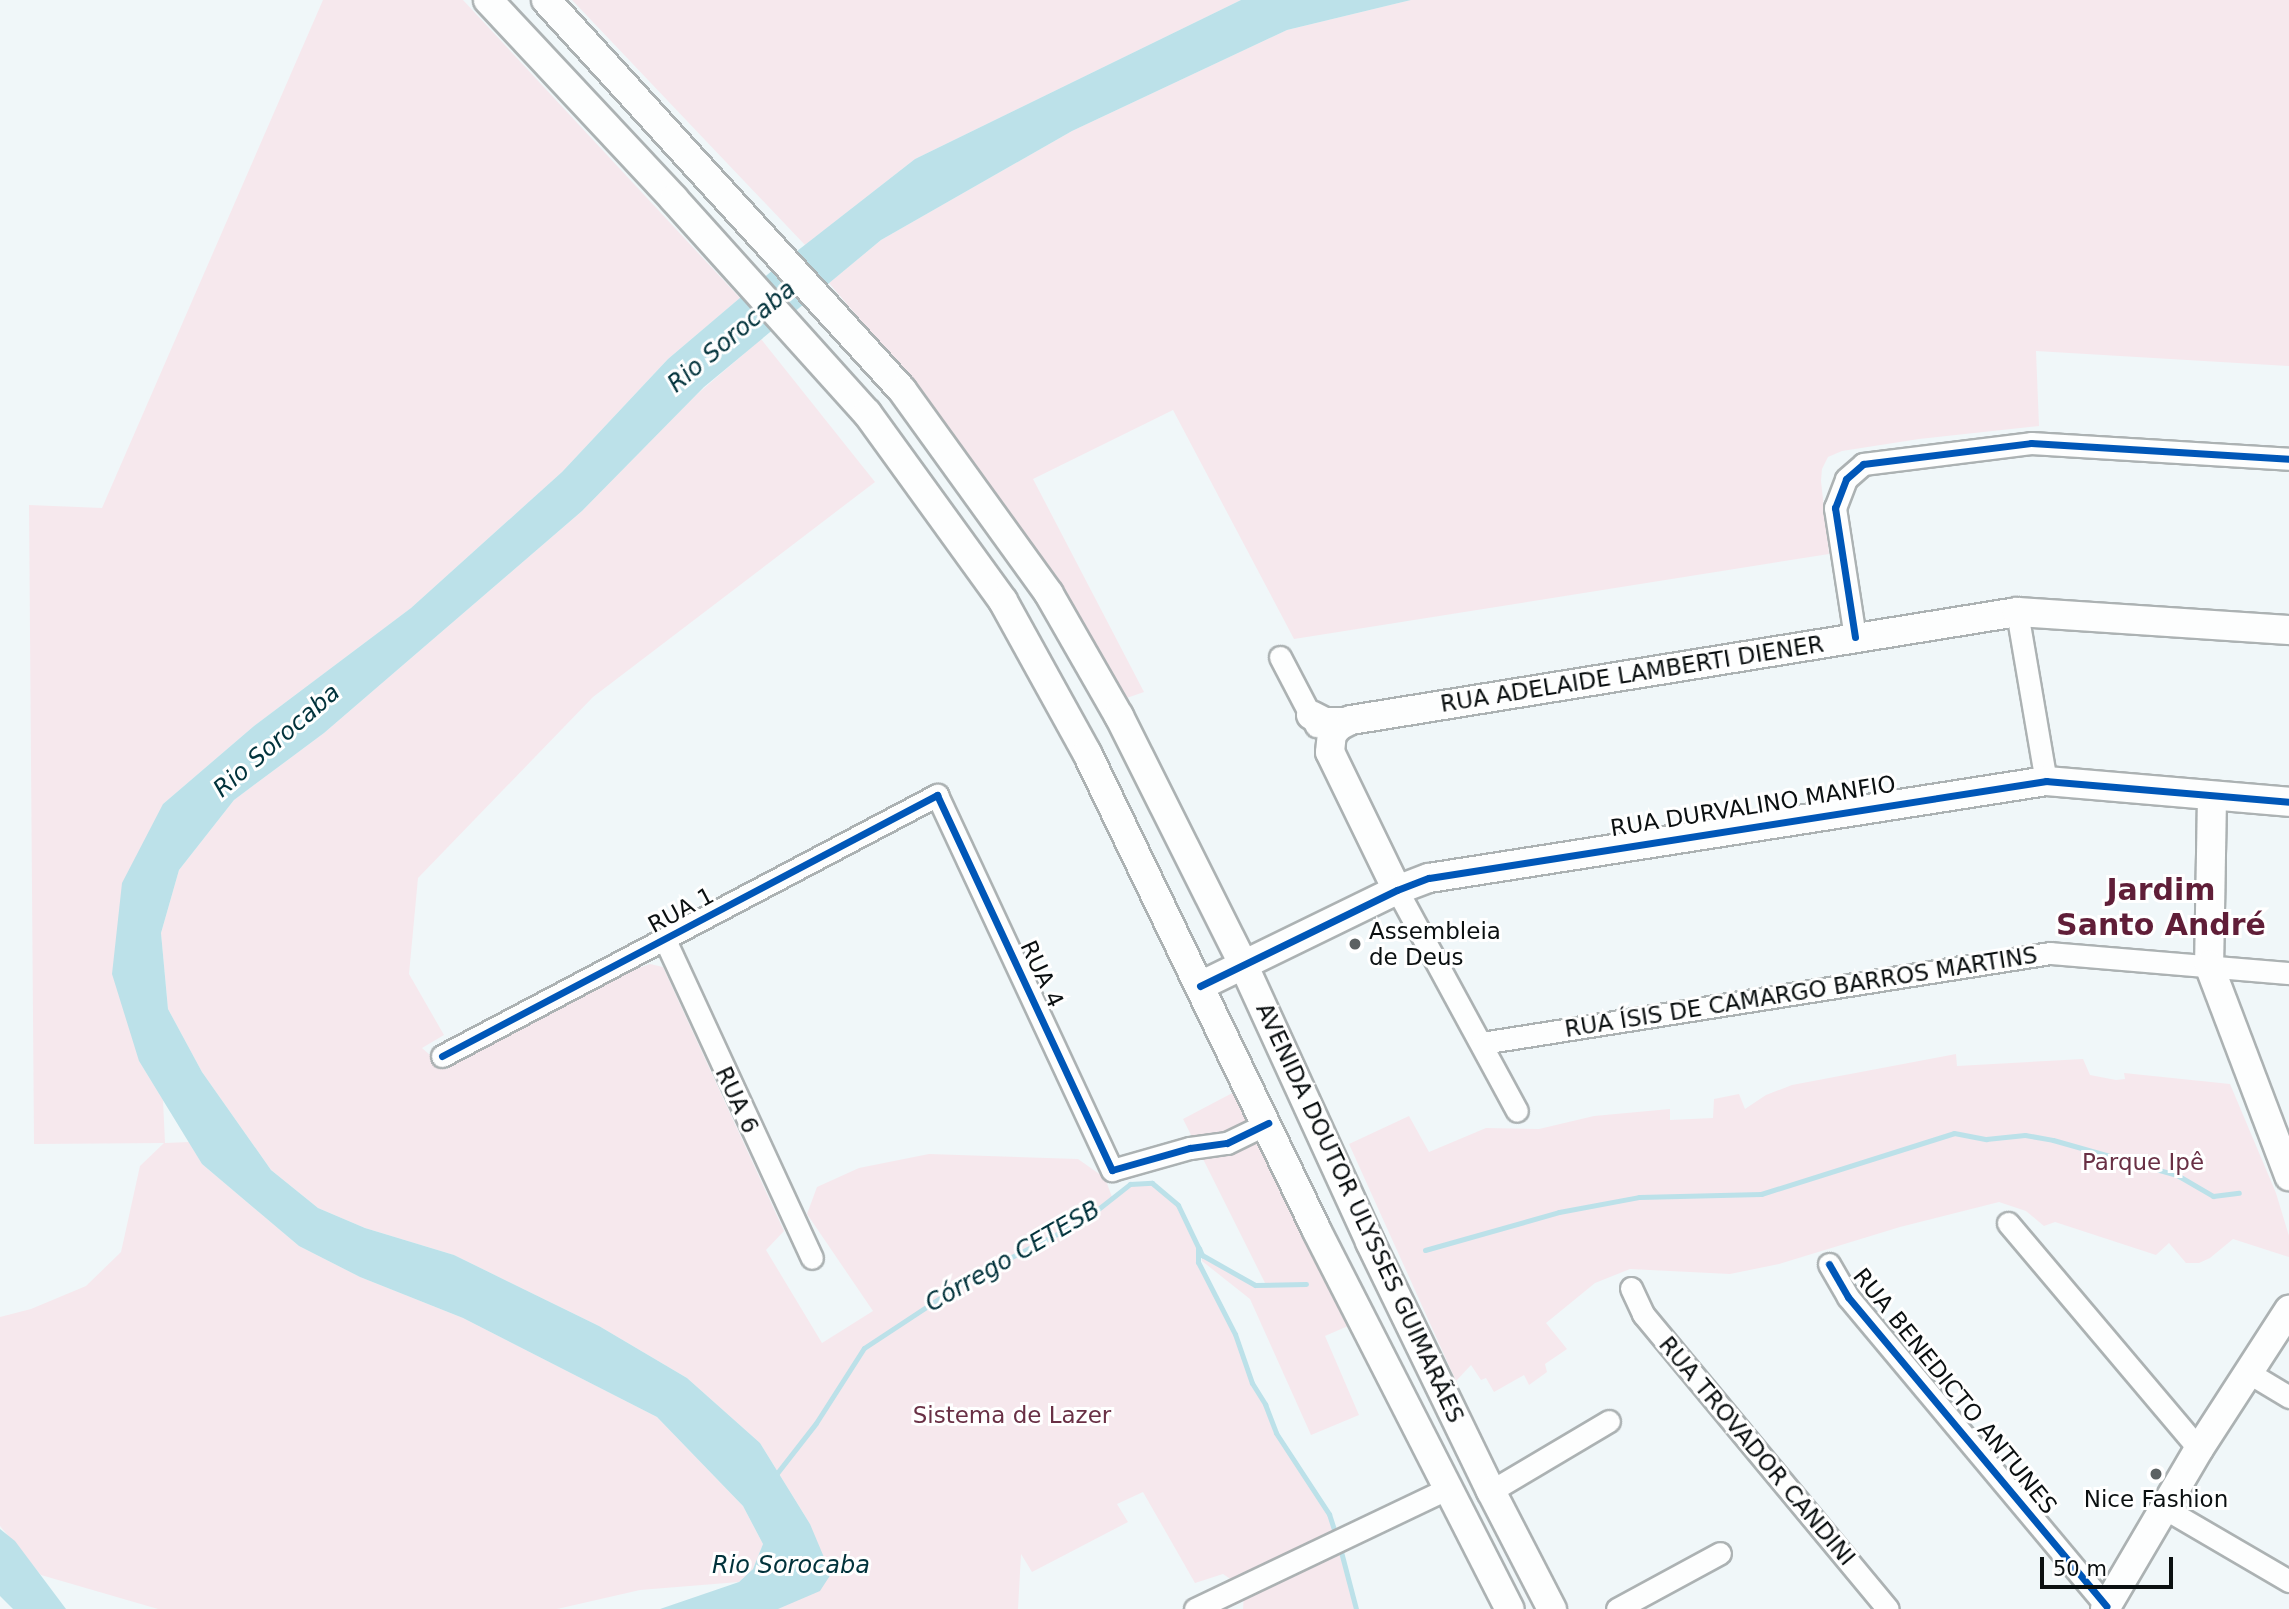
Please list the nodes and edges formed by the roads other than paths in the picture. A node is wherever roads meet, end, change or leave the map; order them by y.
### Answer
1 (488, 0) edge
2 (546, 0) edge
3 (2289, 459) edge
4 (2017, 612) junction
5 (2289, 630) edge
6 (1855, 637) junction
7 (1280, 657) dead end
8 (1311, 715) junction
9 (1345, 722) junction
10 (1330, 752) junction
11 (2046, 781) junction
12 (937, 795) joint
13 (2212, 797) junction
14 (2289, 802) edge
15 (1397, 890) junction
16 (665, 940) junction
17 (1243, 964) junction
18 (2209, 965) junction
19 (2289, 973) edge
20 (1200, 986) junction
21 (1482, 1043) junction
22 (442, 1056) dead end
23 (1517, 1111) dead end
24 (1268, 1123) junction
25 (2289, 1176) edge
26 (2008, 1223) dead end
27 (812, 1258) dead end
28 (1829, 1264) dead end
29 (1631, 1288) dead end
30 (2289, 1310) edge
31 (2249, 1373) junction
32 (2289, 1397) edge
33 (1609, 1421) dead end
34 (2199, 1449) junction
35 (1476, 1461) junction
36 (1447, 1489) junction
37 (1490, 1491) junction
38 (2164, 1508) junction
39 (1720, 1553) dead end
40 (2289, 1581) edge
41 (2105, 1608) edge
42 (1195, 1609) edge
43 (1510, 1609) edge
44 (1552, 1609) edge
45 (1617, 1609) edge
46 (1888, 1609) edge

1 - 20 main road, AVENIDA DOUTOR ULYSSES GUIMARÃES
2 - 17 main road, AVENIDA DOUTOR ULYSSES GUIMARÃES
3 - 6 street
4 - 5 main road, RUA ADELAIDE LAMBERTI DIENER
4 - 6 main road, RUA ADELAIDE LAMBERTI DIENER
4 - 11 street
6 - 9 main road, RUA ADELAIDE LAMBERTI DIENER
7 - 8 street
8 - 9 main road
8 - 10 street
9 - 10 main road
10 - 15 main road
11 - 13 main road, RUA DURVALINO MANFIO
11 - 15 main road, RUA DURVALINO MANFIO
12 - 16 street, RUA 1
12 - 24 street, RUA 4
13 - 14 main road, RUA DURVALINO MANFIO
13 - 18 main road
15 - 17 main road, RUA DURVALINO MANFIO
15 - 21 street
16 - 22 street, RUA 1
16 - 27 street, RUA 6
17 - 20 main road
17 - 35 main road, AVENIDA DOUTOR ULYSSES GUIMARÃES
18 - 19 street, RUA ÍSIS DE CAMARGO BARROS MARTINS
18 - 21 street, RUA ÍSIS DE CAMARGO BARROS MARTINS
18 - 25 main road
20 - 24 main road, AVENIDA DOUTOR ULYSSES GUIMARÃES
21 - 23 street
24 - 36 main road, AVENIDA DOUTOR ULYSSES GUIMARÃES
26 - 34 street
28 - 41 street, RUA BENEDICTO ANTUNES
29 - 46 street, RUA TROVADOR CANDINI
30 - 31 main road
31 - 32 street
31 - 34 main road
33 - 37 street
34 - 38 main road
35 - 36 main road
35 - 37 main road, AVENIDA DOUTOR ULYSSES GUIMARÃES
36 - 42 street
36 - 43 main road, AVENIDA DOUTOR ULYSSES GUIMARÃES
37 - 44 main road, AVENIDA DOUTOR ULYSSES GUIMARÃES
38 - 40 street
38 - 41 main road
39 - 45 street

